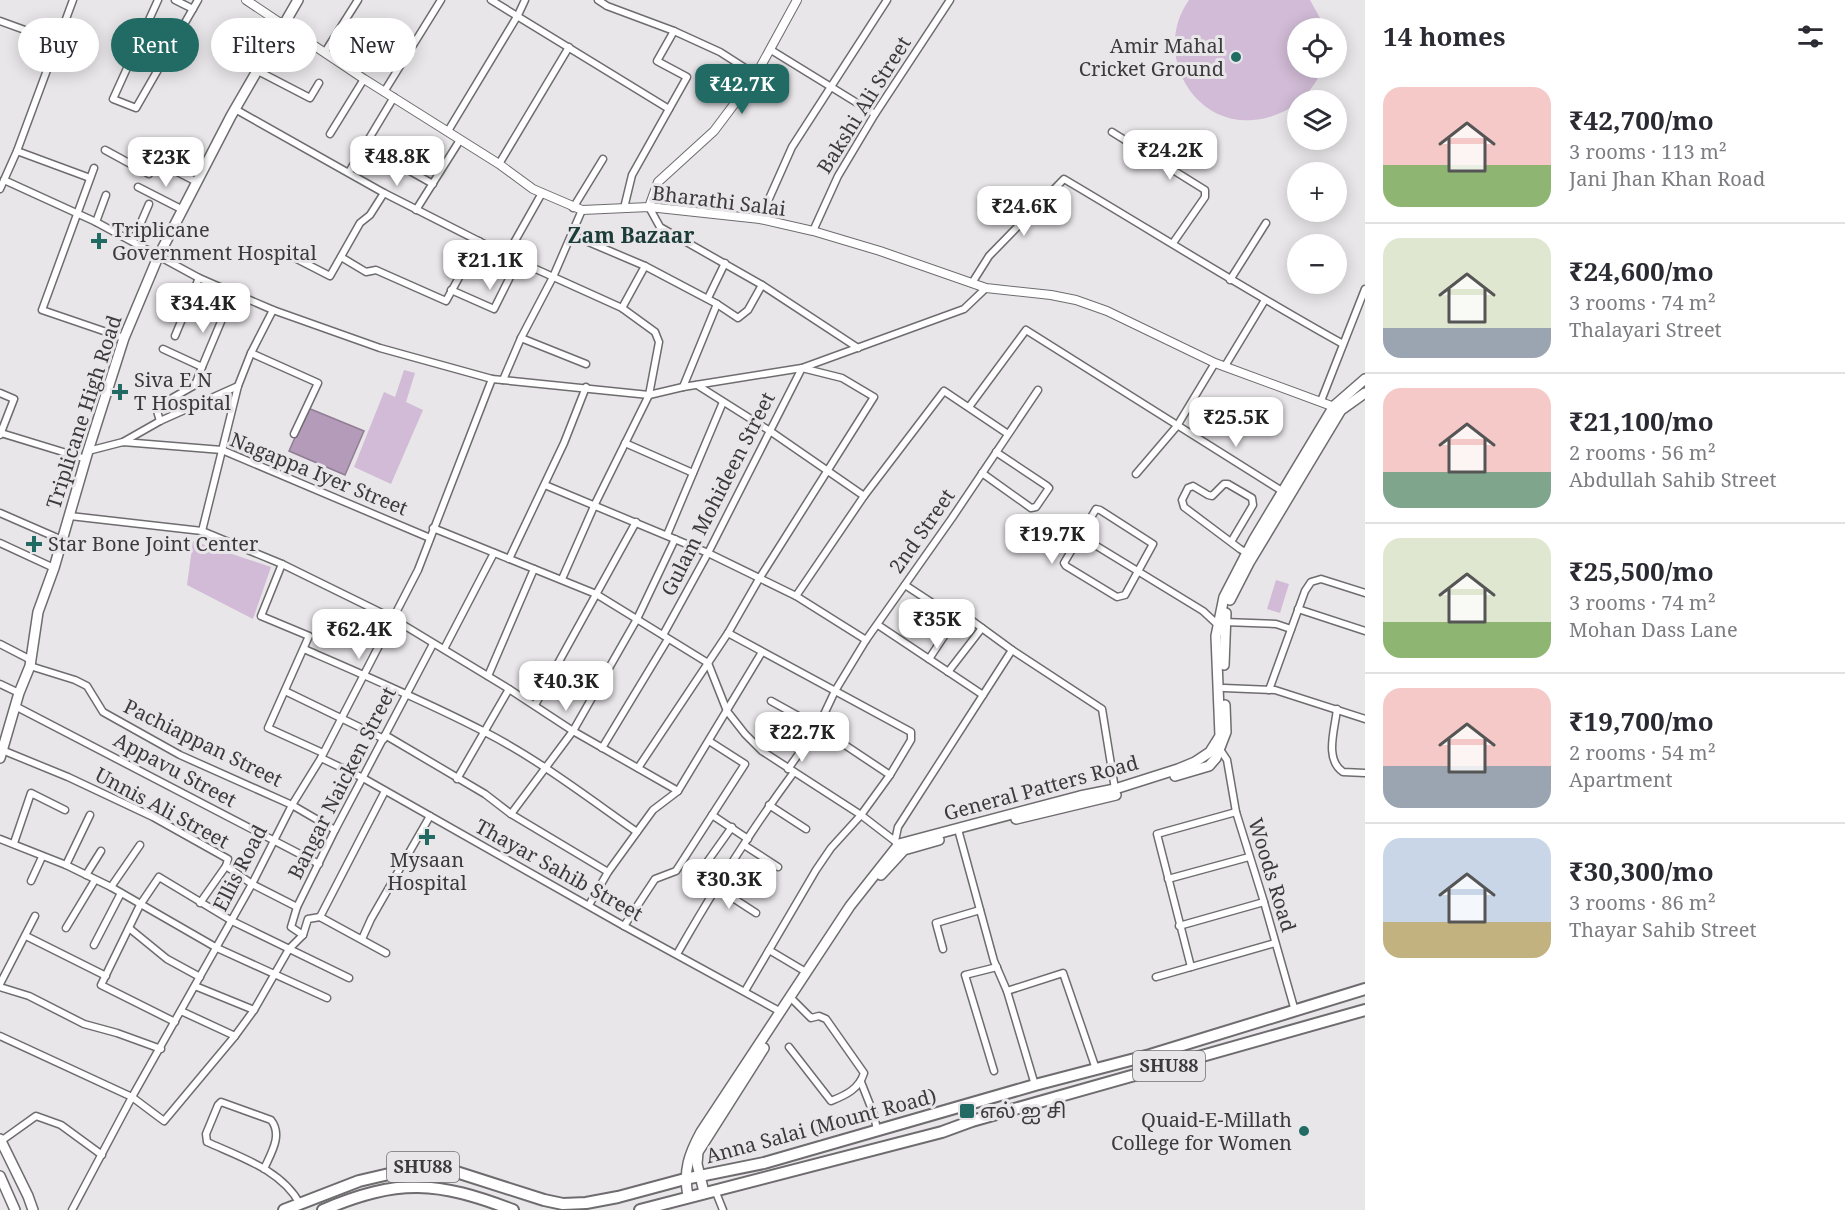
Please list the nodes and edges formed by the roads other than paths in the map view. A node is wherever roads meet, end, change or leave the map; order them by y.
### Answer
1 (73, 0) edge
2 (158, 0) edge
3 (175, 0) edge
4 (198, 0) edge
5 (246, 0) edge
6 (298, 0) edge
7 (358, 0) edge
8 (441, 0) edge
9 (491, 0) edge
10 (525, 0) edge
11 (598, 0) edge
12 (797, 0) edge
13 (887, 0) edge
14 (950, 0) edge
15 (609, 3) edge
16 (193, 9) junction
17 (518, 15) junction
18 (67, 18) edge
19 (273, 18) edge
20 (288, 18) edge
21 (1, 24) edge
22 (18, 29) edge
23 (674, 31) junction
24 (317, 47) edge
25 (569, 47) junction
26 (771, 50) junction
27 (325, 52) junction
28 (47, 72) edge
29 (257, 72) edge
30 (260, 72) edge
31 (756, 75) junction
32 (364, 79) junction
33 (319, 83) dead end
34 (831, 86) junction
35 (384, 92) junction
36 (394, 97) junction
37 (236, 108) junction
38 (669, 109) junction
39 (875, 114) junction
40 (448, 131) junction
41 (1112, 132) dead end
42 (330, 134) dead end
43 (460, 140) junction
44 (364, 145) junction
45 (105, 150) dead end
46 (17, 151) junction
47 (603, 159) dead end
48 (499, 164) junction
49 (94, 168) dead end
50 (349, 172) junction
51 (90, 178) junction
52 (4, 180) junction
53 (197, 182) junction
54 (433, 184) junction
55 (138, 187) dead end
56 (0, 189) edge
57 (384, 193) junction
58 (542, 193) junction
59 (106, 195) dead end
60 (149, 204) dead end
61 (649, 207) junction
62 (573, 208) junction
63 (624, 208) junction
64 (183, 210) junction
65 (416, 210) junction
66 (582, 210) junction
67 (77, 213) junction
68 (760, 219) junction
69 (96, 222) junction
70 (1266, 223) dead end
71 (813, 231) junction
72 (572, 235) junction
73 (133, 241) junction
74 (479, 241) junction
75 (1173, 243) junction
76 (507, 255) junction
77 (158, 257) junction
78 (293, 257) dead end
79 (341, 257) junction
80 (518, 261) junction
81 (725, 263) junction
82 (645, 266) junction
83 (553, 277) junction
84 (199, 278) junction
85 (1230, 280) junction
86 (972, 283) junction
87 (762, 285) junction
88 (986, 288) junction
89 (1365, 288) edge
90 (451, 290) junction
91 (233, 293) junction
92 (708, 298) junction
93 (1265, 300) junction
94 (717, 304) junction
95 (622, 308) junction
96 (273, 310) junction
97 (175, 336) dead end
98 (124, 338) junction
99 (521, 338) junction
100 (1343, 344) junction
101 (858, 348) junction
102 (163, 349) dead end
103 (251, 353) junction
104 (1215, 363) junction
105 (586, 364) dead end
106 (1225, 366) junction
107 (202, 367) junction
108 (802, 368) junction
109 (492, 379) junction
110 (1365, 379) edge
111 (503, 380) junction
112 (696, 385) junction
113 (238, 386) junction
114 (586, 387) junction
115 (683, 387) junction
116 (1038, 390) dead end
117 (0, 393) edge
118 (1365, 393) edge
119 (649, 395) junction
120 (1321, 401) junction
121 (723, 402) junction
122 (969, 407) junction
123 (1337, 408) junction
124 (3, 420) edge
125 (160, 421) junction
126 (1177, 426) junction
127 (770, 431) junction
128 (0, 434) edge
129 (1008, 434) junction
130 (294, 435) dead end
131 (123, 442) junction
132 (625, 443) junction
133 (222, 450) junction
134 (996, 452) junction
135 (87, 455) junction
136 (827, 470) junction
137 (693, 472) junction
138 (982, 473) junction
139 (1136, 474) dead end
140 (545, 485) junction
141 (1282, 491) junction
142 (864, 496) junction
143 (595, 504) junction
144 (0, 513) edge
145 (70, 516) junction
146 (636, 522) junction
147 (1059, 524) dead end
148 (433, 528) junction
149 (202, 531) junction
150 (667, 535) junction
151 (1079, 536) junction
152 (430, 538) junction
153 (675, 539) junction
154 (62, 540) junction
155 (1231, 542) junction
156 (0, 543) edge
157 (494, 553) junction
158 (708, 553) junction
159 (1247, 553) junction
160 (510, 559) junction
161 (282, 564) junction
162 (54, 568) junction
163 (534, 569) junction
164 (1138, 573) junction
165 (562, 579) junction
166 (759, 579) junction
167 (905, 585) junction
168 (1365, 593) edge
169 (596, 594) junction
170 (796, 596) junction
171 (937, 606) dead end
172 (1299, 609) junction
173 (392, 618) junction
174 (637, 619) junction
175 (1221, 623) junction
176 (878, 625) junction
177 (982, 628) junction
178 (1291, 629) junction
179 (1365, 631) edge
180 (728, 633) junction
181 (665, 637) junction
182 (866, 640) junction
183 (0, 644) edge
184 (433, 644) junction
185 (304, 649) junction
186 (444, 649) junction
187 (1012, 650) junction
188 (762, 652) junction
189 (929, 659) junction
190 (31, 663) junction
191 (708, 663) junction
192 (948, 672) junction
193 (363, 675) junction
194 (488, 676) junction
195 (0, 684) edge
196 (1224, 688) junction
197 (509, 689) junction
198 (1269, 690) junction
199 (285, 691) junction
200 (835, 691) junction
201 (19, 693) junction
202 (405, 694) junction
203 (983, 695) junction
204 (771, 701) dead end
205 (535, 705) junction
206 (15, 706) junction
207 (1337, 709) junction
208 (727, 711) junction
209 (340, 718) junction
210 (1365, 719) edge
211 (818, 727) junction
212 (485, 731) junction
213 (573, 731) junction
214 (385, 737) junction
215 (709, 741) junction
216 (2, 748) edge
217 (602, 748) junction
218 (1219, 748) junction
219 (322, 756) junction
220 (545, 767) junction
221 (638, 768) junction
222 (791, 770) junction
223 (1365, 773) edge
224 (890, 775) junction
225 (363, 778) junction
226 (457, 779) junction
227 (1115, 789) junction
228 (385, 791) junction
229 (678, 791) junction
230 (292, 805) junction
231 (770, 805) junction
232 (65, 810) dead end
233 (1236, 812) junction
234 (511, 814) junction
235 (90, 815) dead end
236 (712, 815) junction
237 (861, 815) junction
238 (430, 816) junction
239 (732, 827) junction
240 (806, 829) dead end
241 (335, 830) junction
242 (637, 831) junction
243 (959, 833) junction
244 (0, 839) edge
245 (274, 839) junction
246 (746, 842) junction
247 (14, 843) junction
248 (140, 845) dead end
249 (899, 845) junction
250 (101, 851) dead end
251 (42, 856) junction
252 (1249, 857) junction
253 (319, 864) junction
254 (66, 865) junction
255 (226, 866) junction
256 (778, 867) dead end
257 (608, 872) junction
258 (880, 872) junction
259 (86, 875) junction
260 (1168, 879) junction
261 (95, 880) junction
262 (31, 881) dead end
263 (252, 884) junction
264 (690, 886) dead end
265 (111, 887) junction
266 (716, 887) junction
267 (120, 893) junction
268 (1264, 902) junction
269 (200, 903) junction
270 (140, 905) junction
271 (590, 905) junction
272 (297, 908) junction
273 (980, 910) junction
274 (756, 913) dead end
275 (35, 916) dead end
276 (320, 917) junction
277 (232, 921) junction
278 (624, 926) junction
279 (1179, 926) junction
280 (66, 928) dead end
281 (129, 928) junction
282 (303, 935) junction
283 (26, 936) junction
284 (362, 939) junction
285 (1275, 943) junction
286 (94, 945) dead end
287 (217, 948) junction
288 (289, 949) junction
289 (944, 949) dead end
290 (769, 950) junction
291 (386, 953) dead end
292 (677, 954) junction
293 (1191, 966) junction
294 (997, 967) junction
295 (806, 972) junction
296 (274, 974) junction
297 (106, 975) junction
298 (1156, 976) dead end
299 (200, 977) junction
300 (349, 978) dead end
301 (0, 986) edge
302 (195, 986) junction
303 (1365, 989) edge
304 (745, 991) junction
305 (1007, 991) junction
306 (327, 998) dead end
307 (794, 1001) junction
308 (254, 1010) junction
309 (181, 1011) junction
310 (1295, 1011) junction
311 (781, 1012) junction
312 (1365, 1012) edge
313 (175, 1022) junction
314 (0, 1036) edge
315 (235, 1036) junction
316 (789, 1047) dead end
317 (161, 1049) junction
318 (1096, 1069) junction
319 (994, 1071) dead end
320 (861, 1082) junction
321 (1035, 1085) junction
322 (132, 1097) junction
323 (967, 1105) junction
324 (972, 1121) junction
325 (877, 1130) junction
326 (0, 1140) edge
327 (102, 1155) junction
328 (436, 1168) junction
329 (264, 1169) junction
330 (0, 1176) edge
331 (699, 1177) junction
332 (685, 1179) junction
333 (421, 1187) junction
334 (445, 1189) junction
335 (716, 1190) junction
336 (704, 1192) junction
337 (688, 1196) junction
338 (300, 1204) junction
339 (563, 1207) edge
340 (15, 1210) edge
341 (33, 1210) edge
342 (72, 1210) edge
343 (284, 1210) edge
344 (323, 1210) edge
345 (513, 1210) edge
346 (640, 1210) edge
347 (723, 1210) edge

1 - 18 street
2 - 16 street
3 - 16 street
4 - 16 street
5 - 19 street, Bharathi Salai
6 - 20 main road, Triplicane High Road
7 - 27 street
8 - 35 street
9 - 17 street
10 - 17 street
11 - 15 street
12 - 26 street
13 - 34 street
14 - 39 street, Bakshi Ali Street
15 - 23 street
17 - 25 street
17 - 40 street
21 - 22 street
23 - 31 street
23 - 38 street
24 - 27 street, Bharathi Salai
25 - 38 street
25 - 48 street
26 - 31 street
26 - 34 street
27 - 32 street, Bharathi Salai
28 - 46 street
29 - 37 main road, Triplicane High Road
30 - 33 street
31 - 61 street
32 - 35 street, Bharathi Salai
32 - 42 street
34 - 39 street
34 - 68 street
35 - 36 street, Bharathi Salai
36 - 40 street, Bharathi Salai
36 - 44 street
37 - 50 street
37 - 53 main road, Triplicane High Road
38 - 63 street
39 - 71 street, Bakshi Ali Street
40 - 43 street, Bharathi Salai
41 - 75 street
43 - 48 street, Bharathi Salai
43 - 54 street
44 - 50 street
44 - 54 street
45 - 53 street
46 - 51 street
46 - 52 street
47 - 62 street
48 - 58 street, Bharathi Salai
49 - 51 street
50 - 57 street
51 - 67 street
52 - 56 street
52 - 67 street
53 - 64 main road, Triplicane High Road
54 - 65 street
55 - 64 street
57 - 65 street
57 - 79 street
58 - 62 street, Bharathi Salai
58 - 76 street
59 - 69 street
60 - 73 street
61 - 63 street, Bharathi Salai
61 - 68 street, Bharathi Salai
61 - 81 street
62 - 66 street, Bharathi Salai
63 - 66 street, Bharathi Salai
64 - 77 main road, Triplicane High Road
65 - 74 street
66 - 72 street
67 - 69 street
67 - 98 street
68 - 71 street, Bharathi Salai
69 - 73 street
70 - 85 street
71 - 86 street, Bharathi Salai
72 - 82 street
72 - 83 street
73 - 77 street
74 - 76 street
74 - 90 street
75 - 85 street
75 - 86 street
76 - 80 street
77 - 84 street
77 - 98 main road, Triplicane High Road
78 - 79 street
79 - 90 street
80 - 83 street
80 - 90 street
81 - 87 street
81 - 92 street
82 - 92 street
82 - 95 street
83 - 95 street
83 - 99 street
84 - 91 street
84 - 97 street
85 - 93 street
86 - 88 street, Bharathi Salai
87 - 94 street
87 - 101 street
88 - 101 street
88 - 104 street, Bharathi Salai
89 - 100 street
91 - 96 street
91 - 107 street
92 - 94 street
93 - 100 street
93 - 106 street
94 - 115 street
95 - 119 street
96 - 103 street
96 - 109 street
98 - 135 main road, Triplicane High Road
99 - 105 street
99 - 111 street
100 - 120 street
101 - 108 street
102 - 107 street
103 - 113 street
103 - 130 street
104 - 106 street, Bharathi Salai
104 - 126 street
106 - 120 street, Bharathi Salai
107 - 125 street
108 - 112 street
108 - 127 street, Gulam Mohideen Street
108 - 136 street
109 - 111 street
109 - 148 street, Ellis Road
110 - 123 main road
111 - 114 street
112 - 115 street
112 - 121 street
113 - 125 street
113 - 133 street
114 - 119 street
114 - 140 street
115 - 119 street
116 - 129 street, 2nd Street
117 - 124 street
118 - 123 main road
119 - 132 street
120 - 123 street, Bharathi Salai
121 - 127 street
121 - 137 street
122 - 126 street
122 - 129 street
122 - 142 street
123 - 141 main road, General Patters Road
123 - 175 main road, General Patters Road
124 - 128 street
125 - 131 street
126 - 139 street
126 - 141 street
127 - 136 street
127 - 158 street, Gulam Mohideen Street
128 - 135 street
129 - 134 street, 2nd Street
131 - 133 street, Nagappa Iyer Street
131 - 135 street, Nagappa Iyer Street
132 - 137 street
132 - 143 street
133 - 149 street
133 - 152 street, Nagappa Iyer Street
134 - 138 street, 2nd Street
134 - 138 street
135 - 145 main road, Triplicane High Road
136 - 142 street
136 - 166 street
137 - 150 street
138 - 167 street, 2nd Street
140 - 143 street
140 - 160 street
141 - 159 main road, General Patters Road
142 - 170 street
143 - 146 street
143 - 165 street
144 - 154 street
145 - 149 street
145 - 154 main road, Triplicane High Road
146 - 150 street
146 - 169 street
147 - 151 street
148 - 152 street, Ellis Road
148 - 157 street
149 - 161 street
150 - 153 street
151 - 164 street
151 - 164 street
151 - 164 street
152 - 173 street, Ellis Road
153 - 158 street
153 - 174 street
154 - 162 main road, Triplicane High Road
155 - 155 street
155 - 159 street
156 - 162 street
157 - 160 street
157 - 186 street
158 - 166 street
158 - 181 street, Gulam Mohideen Street
159 - 175 main road, General Patters Road
160 - 163 street
161 - 173 street
161 - 185 street
162 - 190 main road, Triplicane High Road
163 - 165 street
163 - 194 street
164 - 175 street
165 - 169 street
166 - 170 street
166 - 180 street
167 - 171 street
167 - 176 street, 2nd Street
168 - 172 street
169 - 174 street
169 - 205 street
170 - 182 street
172 - 178 street
172 - 179 street
173 - 184 street
173 - 193 street, Ellis Road
174 - 181 street
174 - 213 street
175 - 178 street
175 - 196 main road, General Patters Road
175 - 227 main road, General Patters Road
176 - 182 street, 2nd Street
176 - 189 street
177 - 187 street
177 - 189 street
177 - 192 street
178 - 198 street
180 - 188 street
180 - 191 street
181 - 191 street
181 - 217 street, Gulam Mohideen Street
182 - 200 street, 2nd Street
183 - 190 street, Pachiappan Street
184 - 186 street
184 - 202 street, Bangar Naicken Street
185 - 193 street
185 - 199 street
186 - 194 street
187 - 203 street
187 - 227 street
188 - 200 street
188 - 208 street
189 - 192 street
190 - 201 main road, Triplicane High Road
190 - 230 street, Pachiappan Street
191 - 208 street
191 - 221 street
192 - 203 street
193 - 202 street
193 - 209 street, Ellis Road
194 - 197 street
195 - 201 street
196 - 198 street
196 - 218 main road, General Patters Road
197 - 205 street
197 - 212 street
198 - 207 street
199 - 209 street
199 - 219 street, Thayar Sahib Street
200 - 211 street, 2nd Street
200 - 224 street
201 - 206 main road, Triplicane High Road
202 - 212 street
202 - 214 street, Bangar Naicken Street
203 - 249 street
204 - 211 street
205 - 213 street
206 - 216 main road, Triplicane High Road
206 - 245 street, Appavu Street
207 - 210 street
207 - 223 street
208 - 215 street
208 - 222 street
209 - 214 street
209 - 219 street, Ellis Road
211 - 222 street, 2nd Street
211 - 224 street
212 - 220 street
212 - 226 street
213 - 217 street
213 - 220 street
214 - 225 street, Bangar Naicken Street
214 - 226 street
215 - 229 street
215 - 236 street
216 - 255 street, Unnis Ali Street
217 - 221 street
218 - 233 street, Woods Road
218 - 243 main road, General Patters Road
219 - 225 street, Thayar Sahib Street
219 - 230 street, Ellis Road
220 - 234 street
220 - 242 street
221 - 229 street
222 - 231 street, 2nd Street
222 - 237 street
224 - 237 street
225 - 228 street, Thayar Sahib Street
225 - 241 street, Bangar Naicken Street
226 - 234 street
227 - 249 main road, General Patters Road
228 - 238 street, Thayar Sahib Street
228 - 276 street
229 - 242 street
230 - 241 street, Pachiappan Street
230 - 245 street, Ellis Road
231 - 240 street
231 - 246 street, 2nd Street
232 - 247 street
233 - 252 street, Woods Road
233 - 260 street
234 - 257 street
235 - 254 street
236 - 239 street
236 - 278 street
237 - 249 street
237 - 290 street
238 - 271 street, Thayar Sahib Street
238 - 284 street
239 - 246 street
239 - 264 street
241 - 253 street, Bangar Naicken Street
242 - 257 street
243 - 249 main road, General Patters Road
243 - 273 street
244 - 247 street
245 - 253 street, Appavu Street
245 - 263 street, Ellis Road
246 - 256 street
246 - 266 street, 2nd Street
247 - 251 street
248 - 265 street
249 - 258 main road, General Patters Road
250 - 259 street
251 - 254 street
251 - 262 street
252 - 260 street
252 - 268 street, Woods Road
253 - 272 street, Bangar Naicken Street
254 - 259 street
255 - 263 street, Unnis Ali Street
255 - 269 street
257 - 271 street
258 - 295 main road, General Patters Road
258 - 307 main road, General Patters Road
259 - 261 street
260 - 279 street
261 - 265 street
261 - 280 street
263 - 272 street, Unnis Ali Street
263 - 277 street, Ellis Road
265 - 267 street
266 - 274 street
266 - 292 street, 2nd Street
267 - 270 street
267 - 286 street
268 - 279 street
268 - 285 street, Woods Road
269 - 270 street
269 - 277 street
270 - 281 street
270 - 287 street
271 - 278 street, Thayar Sahib Street
272 - 282 street, Bangar Naicken Street
273 - 289 street
273 - 294 street
275 - 283 street
276 - 282 street
276 - 284 street
277 - 287 street, Ellis Road
277 - 288 street
278 - 292 street, Thayar Sahib Street
279 - 293 street
281 - 297 street
281 - 299 street
282 - 288 street
283 - 297 street
283 - 301 street
284 - 291 street
285 - 293 street
285 - 310 street, Woods Road
287 - 296 street
287 - 299 street, Ellis Road
288 - 296 street
288 - 300 street
290 - 295 street
290 - 304 street
292 - 304 street, Thayar Sahib Street
293 - 298 street
294 - 305 street
294 - 319 street
295 - 311 main road, General Patters Road
296 - 306 street
296 - 308 street
297 - 313 street
299 - 302 street, Ellis Road
301 - 317 street
302 - 308 street
302 - 309 street, Ellis Road
303 - 310 main road, Anna Salai (Mount Road) / SHU88
304 - 311 street, Thayar Sahib Street
305 - 318 street
305 - 321 street
307 - 320 street
307 - 331 main road, General Patters Road
308 - 315 street
309 - 313 street, Ellis Road
309 - 315 street
310 - 318 main road, Anna Salai (Mount Road) / SHU88
311 - 332 main road, General Patters Road
312 - 324 main road, Anna Salai (Mount Road) / SHU88
313 - 317 street, Ellis Road
314 - 322 street
315 - 322 street
316 - 320 street
317 - 322 street, Ellis Road
318 - 321 main road, Anna Salai (Mount Road) / SHU88
320 - 325 street
321 - 323 main road, Anna Salai (Mount Road) / SHU88
322 - 327 street, Ellis Road
323 - 324 main road
323 - 325 main road, Anna Salai (Mount Road) / SHU88
324 - 335 main road, Anna Salai (Mount Road) / SHU88
325 - 331 main road, Anna Salai (Mount Road) / SHU88
326 - 327 street
326 - 341 main road
327 - 342 street, Ellis Road
328 - 333 main road
328 - 334 main road
328 - 338 main road, Anna Salai (Mount Road) / SHU88
328 - 339 main road, Anna Salai (Mount Road) / SHU88
329 - 329 street
329 - 338 street
330 - 340 main road
331 - 332 main road, Anna Salai (Mount Road) / SHU88
331 - 336 main road
332 - 337 main road
332 - 339 main road, Anna Salai (Mount Road) / SHU88
333 - 334 main road, SHU88
333 - 344 main road, SHU88
334 - 345 main road, SHU88
335 - 336 main road, Anna Salai (Mount Road) / SHU88
335 - 347 street
336 - 337 main road, Anna Salai (Mount Road) / SHU88
337 - 346 main road, Anna Salai (Mount Road) / SHU88
338 - 343 main road, Anna Salai (Mount Road) / SHU88

